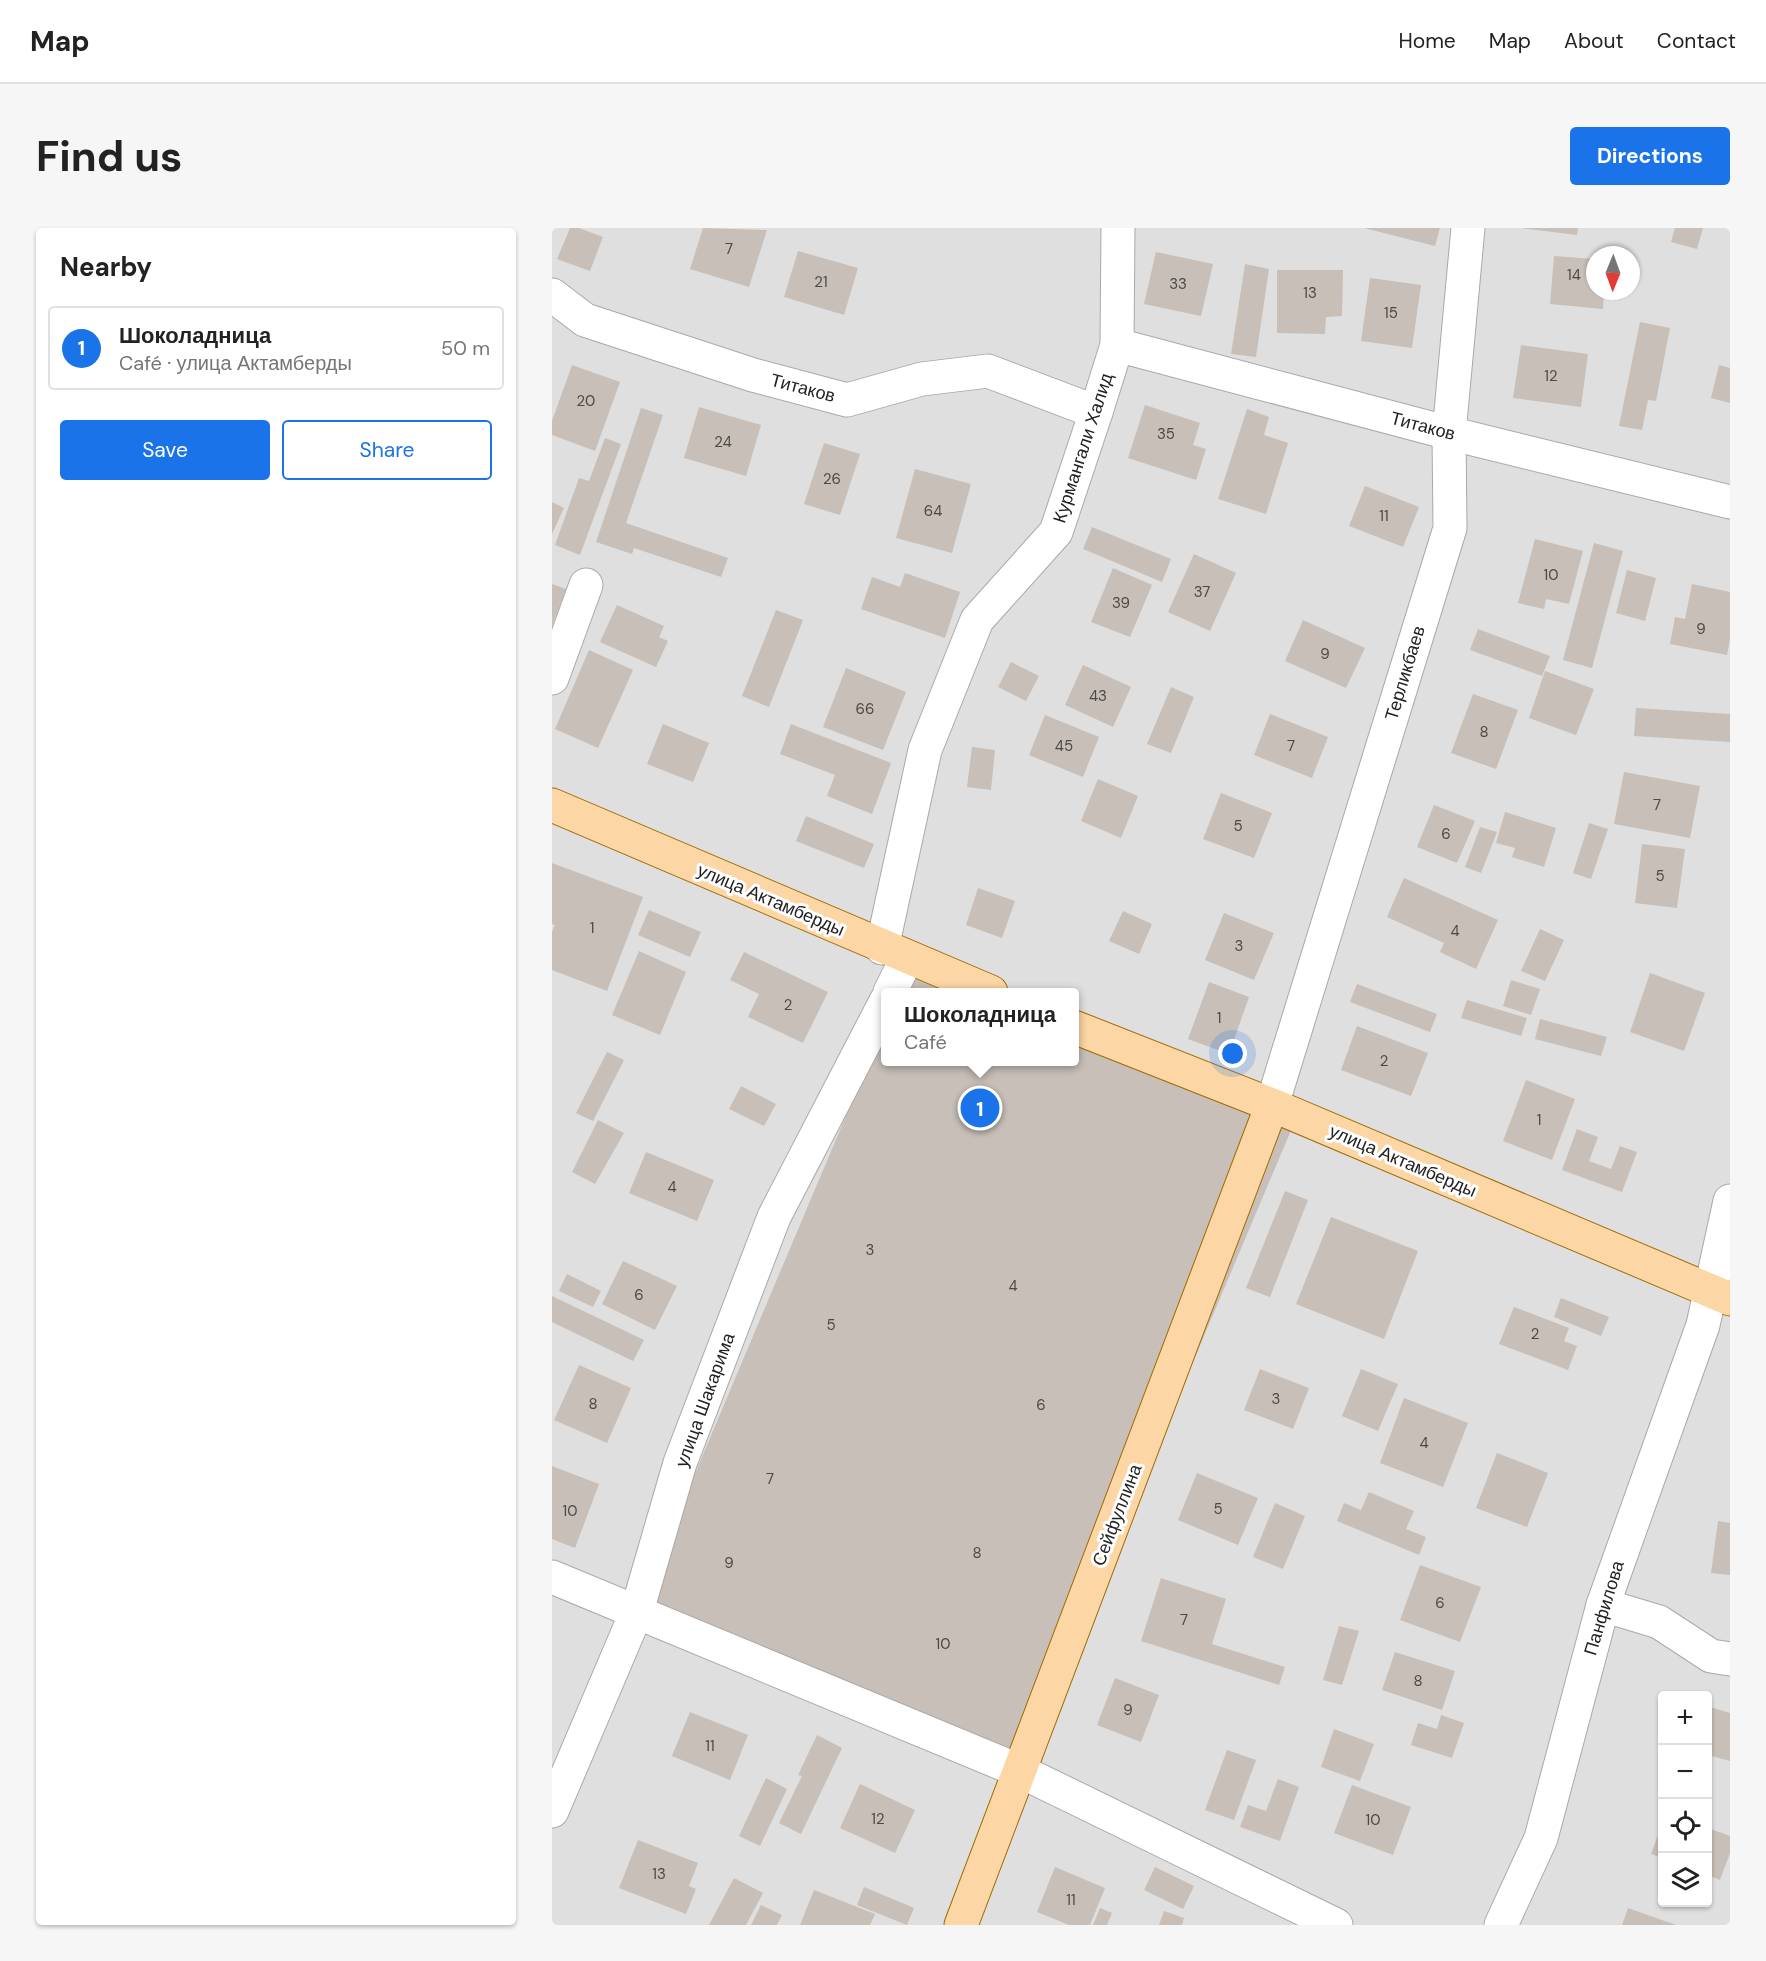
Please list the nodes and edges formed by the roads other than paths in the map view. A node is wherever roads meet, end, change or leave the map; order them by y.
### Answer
1 (1118, 228) edge
2 (1468, 228) edge
3 (552, 295) edge
4 (1117, 345) junction
5 (1096, 412) junction
6 (1449, 433) junction
7 (1730, 502) edge
8 (586, 585) dead end
9 (552, 678) edge
10 (552, 805) edge
11 (895, 953) junction
12 (891, 988) edge
13 (979, 988) edge
14 (881, 1008) edge
15 (1079, 1029) edge
16 (1272, 1105) junction
17 (1730, 1201) edge
18 (1721, 1295) edge
19 (552, 1577) edge
20 (1603, 1605) junction
21 (637, 1611) junction
22 (1730, 1659) edge
23 (1020, 1772) junction
24 (552, 1811) edge
25 (961, 1925) edge
26 (1336, 1925) edge
27 (1501, 1925) edge

1 - 4 street, Курмангали Халид
2 - 6 street, Терликбаев
3 - 5 street, Титаков
4 - 5 street, Курмангали Халид
4 - 6 street, Титаков
5 - 11 street, Курмангали Халид
6 - 7 street, Титаков
6 - 16 street, Терликбаев
8 - 9 street
10 - 11 main road, улица Актамберды
11 - 12 street
11 - 13 main road, улица Актамберды
14 - 21 street, улица Шакарима
15 - 16 main road, улица Актамберды
16 - 18 main road, улица Актамберды
16 - 23 main road, Сейфуллина
17 - 18 street, Панфилова
18 - 20 street, Панфилова
19 - 21 street
20 - 22 street
20 - 27 street, Панфилова
21 - 23 street
21 - 24 street, улица Шакарима
23 - 25 main road, Сейфуллина
23 - 26 street

